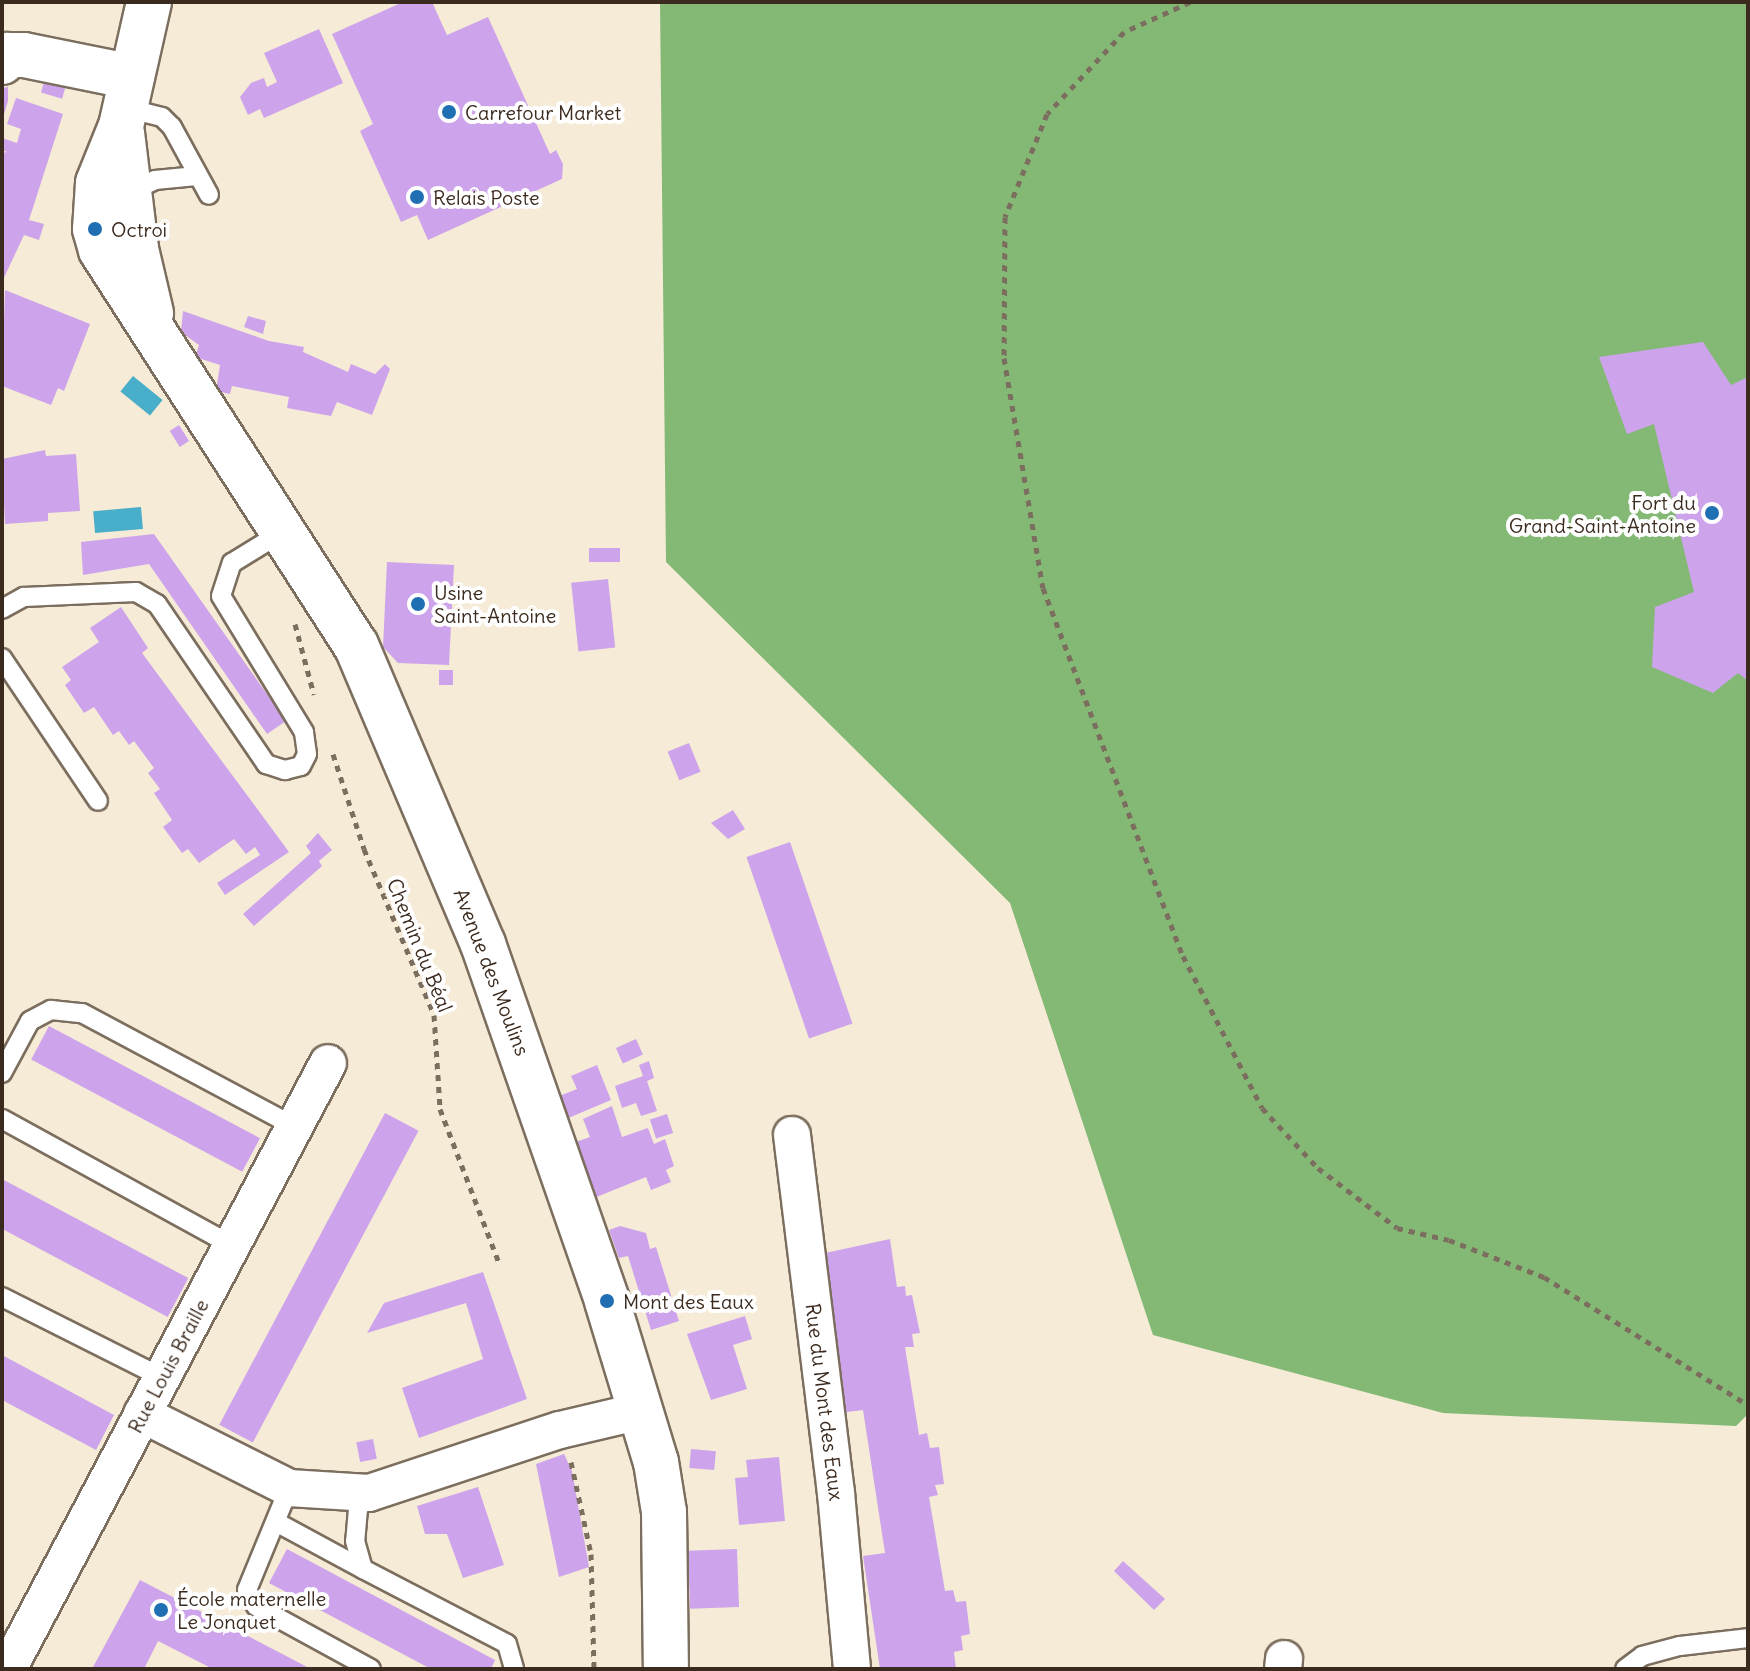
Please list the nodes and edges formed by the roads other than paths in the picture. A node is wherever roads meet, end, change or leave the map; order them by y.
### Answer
1 (149, 2) edge
2 (4, 57) edge
3 (126, 103) junction
4 (197, 176) junction
5 (209, 195) dead end
6 (129, 205) junction
7 (157, 334) junction
8 (284, 531) junction
9 (2, 609) edge
10 (2, 658) edge
11 (98, 801) dead end
12 (328, 1063) dead end
13 (2, 1073) edge
14 (2, 1119) edge
15 (292, 1125) junction
16 (792, 1135) dead end
17 (231, 1245) junction
18 (2, 1297) edge
19 (161, 1377) junction
20 (641, 1411) junction
21 (142, 1414) junction
22 (289, 1488) junction
23 (369, 1493) junction
24 (276, 1522) junction
25 (363, 1569) junction
26 (1748, 1638) edge
27 (8, 1669) edge
28 (371, 1669) edge
29 (514, 1669) edge
30 (666, 1669) edge
31 (852, 1669) edge
32 (1625, 1669) edge

1 - 3 main road, Avenue des Moulins
2 - 3 main road
3 - 4 lane
3 - 6 main road, Avenue des Moulins
3 - 7 main road, Avenue des Moulins
4 - 5 lane
4 - 6 lane
6 - 7 main road, Avenue des Moulins
7 - 8 main road, Avenue des Moulins
8 - 9 lane
8 - 20 main road, Avenue des Moulins
10 - 11 lane
12 - 15 street, Rue Louis Braille
13 - 15 lane
14 - 17 lane
15 - 17 street, Rue Louis Braille
16 - 31 street, Rue du Mont des Eaux
17 - 19 street, Rue Louis Braille
18 - 19 lane
19 - 21 street, Rue Louis Braille
20 - 23 street
20 - 30 main road, Avenue des Moulins
21 - 22 street
21 - 27 street, Rue Louis Braille
22 - 23 street
22 - 24 lane
23 - 25 lane
24 - 25 lane
24 - 28 lane
25 - 29 lane
26 - 32 lane

